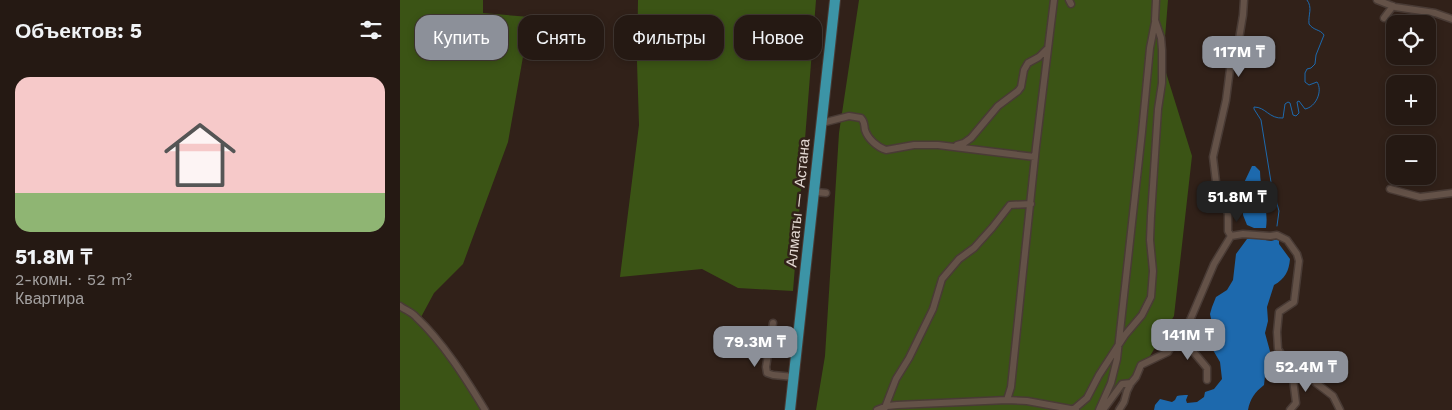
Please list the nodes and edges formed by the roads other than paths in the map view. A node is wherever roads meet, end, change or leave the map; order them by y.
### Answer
1 (835, 0) edge
2 (1054, 0) edge
3 (1156, 0) edge
4 (1244, 0) edge
5 (1377, 0) edge
6 (1393, 6) junction
7 (1384, 18) dead end
8 (1452, 19) edge
9 (1155, 20) junction
10 (1047, 49) junction
11 (822, 123) junction
12 (953, 145) junction
13 (1035, 158) junction
14 (1390, 189) dead end
15 (815, 192) junction
16 (826, 193) dead end
17 (1452, 193) edge
18 (1031, 204) junction
19 (1231, 236) junction
20 (400, 306) edge
21 (773, 323) dead end
22 (1181, 337) junction
23 (1118, 344) junction
24 (1290, 365) junction
25 (767, 372) junction
26 (759, 374) dead end
27 (794, 377) junction
28 (1207, 380) dead end
29 (1131, 383) junction
30 (1007, 400) junction
31 (885, 408) edge
32 (485, 410) edge
33 (790, 410) edge
34 (877, 410) edge
35 (1076, 410) edge
36 (1099, 410) edge
37 (1103, 410) edge
38 (1119, 410) edge
39 (1290, 410) edge
40 (1340, 410) edge

1 - 11 highway, Алматы — Астана
2 - 10 street
3 - 9 street
4 - 19 street
5 - 6 street
6 - 7 street
6 - 8 street
9 - 23 street
9 - 23 street
10 - 12 street
10 - 13 street
11 - 12 street
11 - 15 highway, Алматы — Астана
12 - 13 street
13 - 18 street
14 - 17 street
15 - 16 street
15 - 27 highway, Алматы — Астана
18 - 30 street
18 - 31 street
19 - 22 street
19 - 24 street
20 - 32 street
21 - 25 street
22 - 28 street
22 - 29 street
23 - 35 street
23 - 36 street
24 - 39 street
24 - 40 street
25 - 26 street
25 - 27 street
27 - 33 highway, Алматы — Астана
29 - 37 street
29 - 38 street
30 - 31 street
30 - 35 street
31 - 34 street

